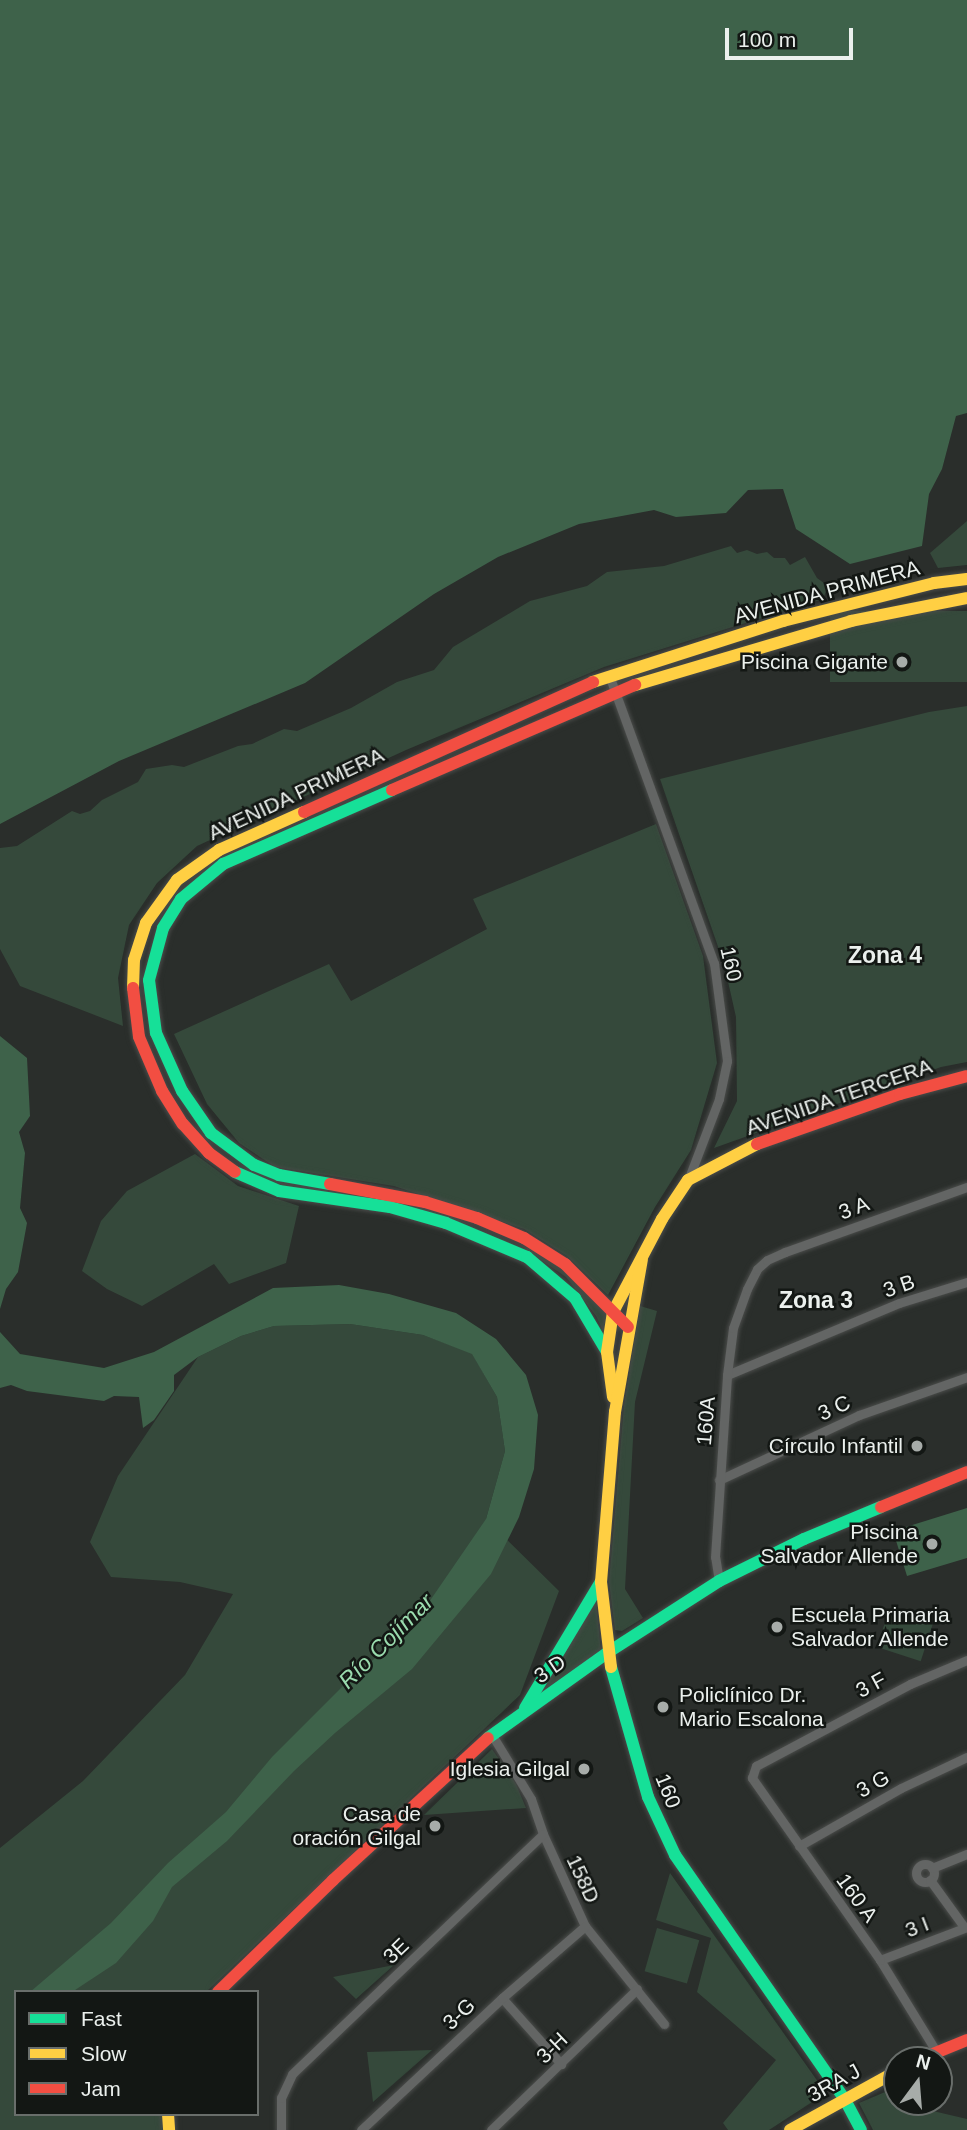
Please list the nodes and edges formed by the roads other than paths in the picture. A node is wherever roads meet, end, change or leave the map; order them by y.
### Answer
1 (967, 579) edge
2 (967, 597) edge
3 (610, 675) junction
4 (617, 692) junction
5 (410, 762) junction
6 (419, 777) junction
7 (219, 850) junction
8 (227, 862) junction
9 (156, 1033) junction
10 (139, 1037) junction
11 (967, 1076) edge
12 (688, 1180) junction
13 (967, 1187) edge
14 (642, 1259) junction
15 (757, 1269) joint
16 (967, 1282) edge
17 (613, 1312) junction
18 (628, 1327) junction
19 (625, 1344) junction
20 (607, 1352) junction
21 (727, 1375) junction
22 (967, 1377) edge
23 (615, 1412) junction
24 (967, 1472) edge
25 (719, 1480) junction
26 (719, 1581) junction
27 (601, 1582) junction
28 (607, 1653) junction
29 (967, 1660) edge
30 (523, 1712) junction
31 (492, 1735) junction
32 (967, 1757) edge
33 (756, 1766) joint
34 (543, 1834) junction
35 (799, 1846) junction
36 (967, 1854) edge
37 (932, 1868) junction
38 (930, 1880) junction
39 (585, 1926) junction
40 (965, 1927) edge
41 (880, 1960) junction
42 (637, 1989) junction
43 (220, 1990) edge
44 (502, 1998) junction
45 (664, 2024) dead end
46 (967, 2040) edge
47 (933, 2046) edge
48 (950, 2046) edge
49 (561, 2064) junction
50 (883, 2078) edge
51 (844, 2098) junction
52 (281, 2130) edge
53 (361, 2130) edge
54 (491, 2130) edge
55 (790, 2130) edge
56 (861, 2130) edge

1 - 3 street, AVENIDA PRIMERA
2 - 4 street, AVENIDA PRIMERA
3 - 4 street, 160
3 - 5 street, AVENIDA PRIMERA
4 - 6 street, AVENIDA PRIMERA
4 - 12 street, 160
5 - 6 street
5 - 7 street, AVENIDA PRIMERA
6 - 8 street, AVENIDA PRIMERA
7 - 8 street
7 - 10 street, AVENIDA PRIMERA
8 - 9 street, AVENIDA PRIMERA
9 - 10 street
9 - 17 street, AVENIDA PRIMERA
10 - 20 street, AVENIDA PRIMERA
11 - 12 street, AVENIDA TERCERA
12 - 14 street, 160
13 - 15 street, 3 A
14 - 17 street, 160
14 - 18 street, 160
15 - 21 street, 160A
16 - 21 street, 3 B
17 - 18 street, AVENIDA PRIMERA
17 - 20 street, 160
18 - 19 street, 160
19 - 20 street
19 - 23 street, 160
20 - 23 street, 160
21 - 25 street, 160A
22 - 25 street, 3 C
23 - 27 street, 160
24 - 26 street, 3 D
25 - 26 street, 160A
26 - 28 street, 3 D
27 - 28 street, 160
27 - 30 street
28 - 30 street, 3 D
28 - 51 street, 160
29 - 33 street, 3 F
30 - 31 street, 3 D
31 - 34 street, 158D
31 - 43 street, 3 D
32 - 35 street, 3 G
33 - 35 street, 160 A
34 - 39 street, 158D
34 - 52 street, 3E
35 - 41 street, 160 A
36 - 37 street
37 - 38 street
37 - 38 street
38 - 40 street
39 - 42 street, 158D
39 - 44 street, 3-G
40 - 41 street, 3 I
41 - 47 street, 160 A
42 - 45 street, 158D
42 - 49 street, 3-H
44 - 49 street
44 - 53 street, 3-G
46 - 48 street
49 - 54 street, 3-H
50 - 51 street, 3RA J
51 - 55 street, 3RA J
51 - 56 street, 160

